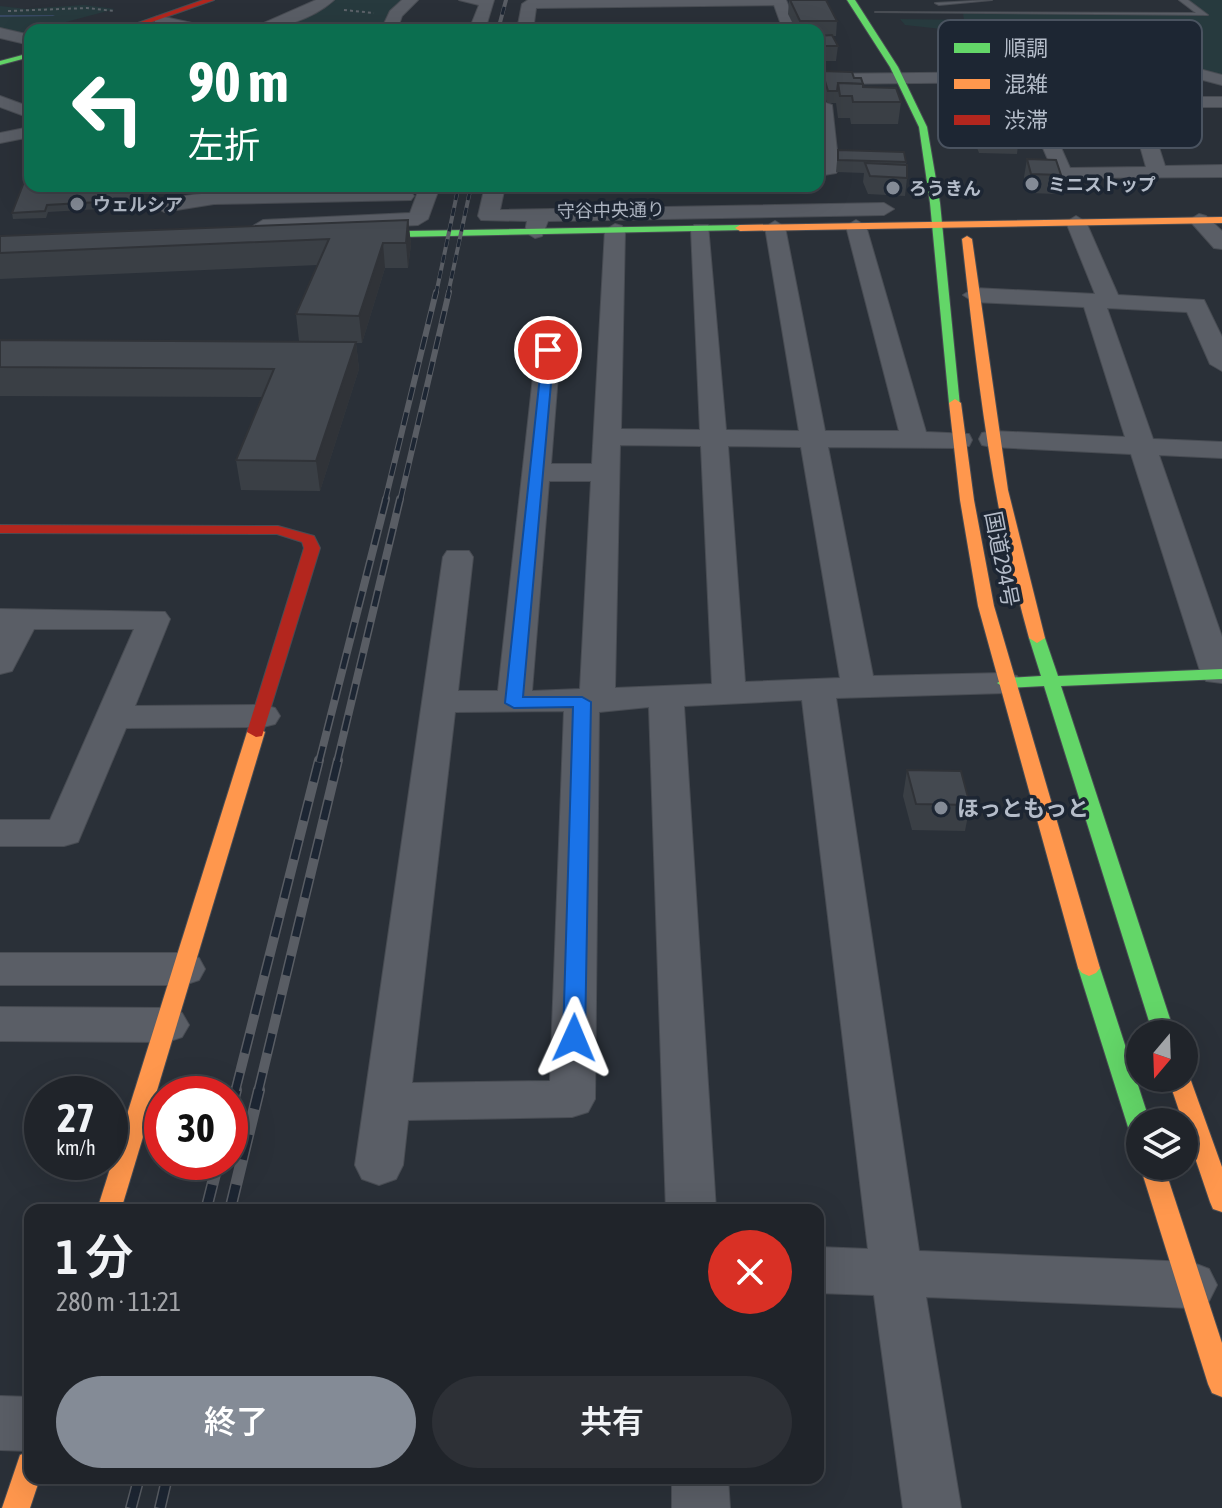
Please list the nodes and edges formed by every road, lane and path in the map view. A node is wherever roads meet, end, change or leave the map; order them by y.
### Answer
1 (210, 0) edge
2 (327, 0) edge
3 (411, 0) edge
4 (466, 0) edge
5 (851, 0) edge
6 (902, 0) edge
7 (988, 0) edge
8 (1183, 0) edge
9 (916, 4) junction
10 (661, 6) edge
11 (875, 6) edge
12 (313, 8) junction
13 (0, 10) edge
14 (945, 13) junction
15 (395, 14) junction
16 (161, 20) junction
17 (145, 24) edge
18 (179, 24) edge
19 (272, 24) edge
20 (391, 24) edge
21 (479, 24) edge
22 (526, 24) edge
23 (789, 24) edge
24 (0, 33) edge
25 (24, 39) edge
26 (1202, 54) edge
27 (1208, 55) dead end
28 (24, 57) edge
29 (0, 63) edge
30 (1202, 75) edge
31 (900, 78) junction
32 (923, 78) junction
33 (938, 78) edge
34 (824, 79) edge
35 (1222, 80) edge
36 (932, 95) dead end
37 (0, 101) edge
38 (24, 111) edge
39 (24, 133) edge
40 (0, 138) edge
41 (824, 148) edge
42 (1052, 148) edge
43 (1150, 148) edge
44 (824, 169) edge
45 (1222, 171) edge
46 (1157, 172) junction
47 (397, 192) edge
48 (428, 192) edge
49 (494, 192) edge
50 (963, 204) dead end
51 (884, 209) dead end
52 (1199, 220) junction
53 (1222, 220) edge
54 (1076, 222) junction
55 (537, 223) junction
56 (938, 224) junction
57 (965, 224) junction
58 (856, 226) junction
59 (775, 227) junction
60 (182, 229) edge
61 (701, 229) junction
62 (615, 230) junction
63 (248, 232) joint
64 (1222, 243) edge
65 (974, 295) junction
66 (1101, 300) junction
67 (548, 350) dead end
68 (1221, 359) edge
69 (607, 437) junction
70 (914, 437) junction
71 (714, 438) junction
72 (813, 438) junction
73 (992, 439) junction
74 (959, 440) junction
75 (1144, 447) junction
76 (1222, 450) edge
77 (536, 472) junction
78 (606, 473) junction
79 (0, 529) edge
80 (458, 557) dead end
81 (12, 619) edge
82 (0, 664) edge
83 (1220, 674) edge
84 (1050, 681) junction
85 (1005, 683) junction
86 (837, 686) junction
87 (729, 692) junction
88 (666, 696) junction
89 (439, 702) junction
90 (590, 702) junction
91 (514, 703) junction
92 (263, 716) junction
93 (113, 717) junction
94 (0, 833) edge
95 (0, 969) edge
96 (184, 969) junction
97 (1159, 1020) edge
98 (0, 1024) edge
99 (167, 1025) junction
100 (1197, 1101) edge
101 (387, 1102) junction
102 (1134, 1108) edge
103 (379, 1165) dead end
104 (1157, 1180) edge
105 (1222, 1202) edge
106 (111, 1204) edge
107 (691, 1204) edge
108 (824, 1270) edge
109 (897, 1275) junction
110 (1191, 1285) junction
111 (1222, 1384) edge
112 (0, 1423) edge
113 (24, 1424) edge
114 (24, 1483) edge
115 (700, 1484) edge
116 (16, 1508) edge
117 (701, 1508) edge
118 (932, 1508) edge

1 - 16 main road
2 - 12 street
3 - 15 street
4 - 21 street
5 - 31 main road, 国道294号
6 - 9 lane
7 - 9 lane
8 - 14 lane
9 - 14 lane
10 - 22 street
10 - 23 street
11 - 14 lane
11 - 32 main road
12 - 15 path
12 - 19 street
13 - 16 path
15 - 20 street
16 - 17 main road
16 - 18 street
24 - 25 street
26 - 27 path
28 - 29 main road
30 - 35 street
31 - 32 street
31 - 34 street
31 - 56 main road, 国道294号
32 - 33 street
32 - 36 main road
37 - 38 street
39 - 40 street
41 - 44 street
42 - 46 street
43 - 46 street
45 - 46 street
47 - 60 street
48 - 63 street
49 - 55 street
50 - 57 main road, 国道294号
51 - 55 street
52 - 53 main road, 守谷中央通り
52 - 54 main road, 守谷中央通り
52 - 64 street
54 - 57 main road, 守谷中央通り
54 - 66 street
55 - 62 main road, 守谷中央通り
55 - 63 main road, 守谷中央通り
56 - 57 main road, 守谷中央通り
56 - 58 main road, 守谷中央通り
56 - 74 main road, 国道294号
57 - 65 main road, 国道294号
58 - 59 main road, 守谷中央通り
58 - 70 street
59 - 61 main road, 守谷中央通り
59 - 72 street
61 - 62 main road, 守谷中央通り
61 - 71 street
62 - 69 street
65 - 66 street
65 - 73 main road, 国道294号
66 - 68 street
66 - 75 street
67 - 77 street
69 - 71 street
69 - 78 street
70 - 72 street
70 - 74 street
71 - 72 street
71 - 87 street
72 - 86 street
73 - 75 street
73 - 84 main road, 国道294号
74 - 85 main road, 国道294号
75 - 76 street
75 - 83 street
77 - 78 street
77 - 91 street
78 - 90 street
79 - 92 main road
80 - 89 street
81 - 82 street
81 - 93 street
83 - 84 main road
84 - 85 main road
84 - 97 main road, 国道294号
85 - 86 street
85 - 102 main road, 国道294号
86 - 87 street
86 - 109 street
87 - 88 street
88 - 90 street
88 - 107 street
89 - 91 street
89 - 101 street
90 - 91 street
90 - 101 street
92 - 93 street
92 - 96 main road
93 - 94 street
95 - 96 street
96 - 99 main road
98 - 99 street
99 - 106 main road
100 - 105 main road
101 - 103 street
104 - 110 main road
108 - 109 street
109 - 110 street
109 - 118 street
110 - 111 main road
112 - 113 street
114 - 116 main road
115 - 117 street

